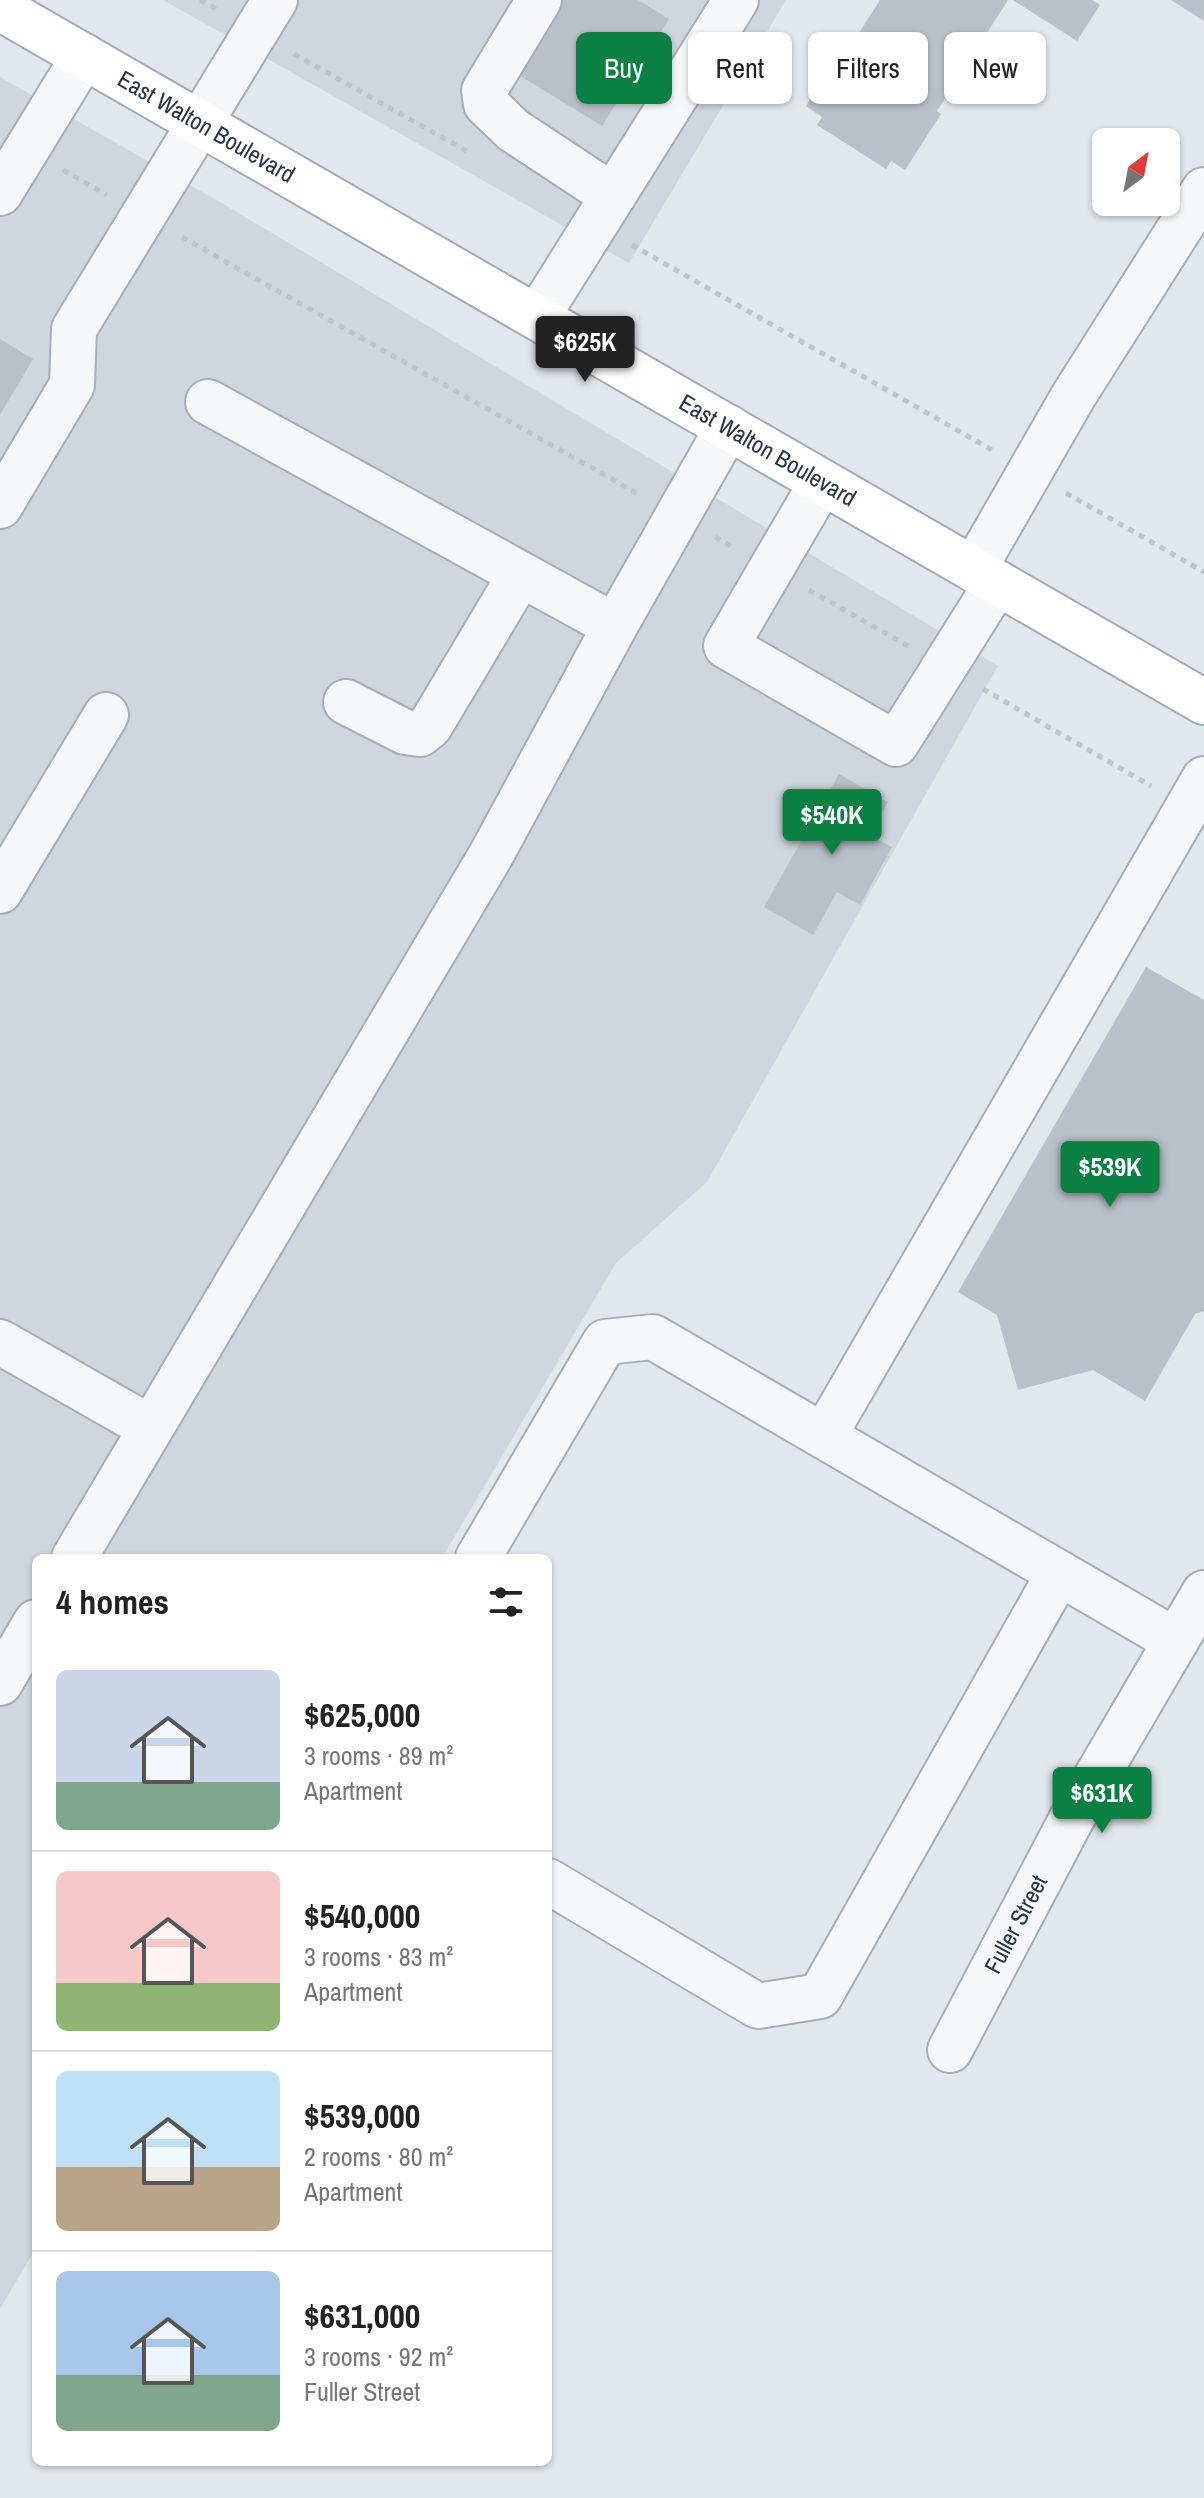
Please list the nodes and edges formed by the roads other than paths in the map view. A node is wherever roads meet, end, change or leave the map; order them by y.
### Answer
1 (539, 0) edge
2 (718, 6) edge
3 (0, 8) edge
4 (265, 16) edge
5 (84, 56) junction
6 (199, 123) junction
7 (1204, 190) edge
8 (0, 193) edge
9 (604, 210) junction
10 (537, 317) junction
11 (208, 402) dead end
12 (728, 427) junction
13 (822, 482) junction
14 (0, 506) edge
15 (520, 575) junction
16 (986, 576) junction
17 (615, 626) junction
18 (346, 702) dead end
19 (1204, 702) edge
20 (106, 715) dead end
21 (1196, 793) edge
22 (0, 891) edge
23 (0, 1342) edge
24 (151, 1428) junction
25 (824, 1436) junction
26 (76, 1554) edge
27 (480, 1554) edge
28 (1059, 1573) junction
29 (1204, 1593) edge
30 (32, 1629) edge
31 (1176, 1641) junction
32 (0, 1683) edge
33 (552, 1883) edge
34 (950, 2050) dead end

1 - 9 street
2 - 9 street
3 - 5 main road, East Walton Boulevard
4 - 6 street
5 - 6 main road, East Walton Boulevard
5 - 8 street
6 - 10 main road, East Walton Boulevard
6 - 14 street
7 - 16 street
9 - 10 street
10 - 12 main road, East Walton Boulevard
11 - 15 street
12 - 13 main road, East Walton Boulevard
12 - 17 street
13 - 16 main road, East Walton Boulevard
13 - 16 street
15 - 17 street
15 - 18 street
16 - 19 main road, East Walton Boulevard
17 - 24 street
20 - 22 street
21 - 25 street
23 - 24 street
24 - 26 street
25 - 27 street
25 - 28 street
28 - 31 street
28 - 33 street
29 - 31 street, Fuller Street
30 - 32 street
31 - 34 street, Fuller Street

